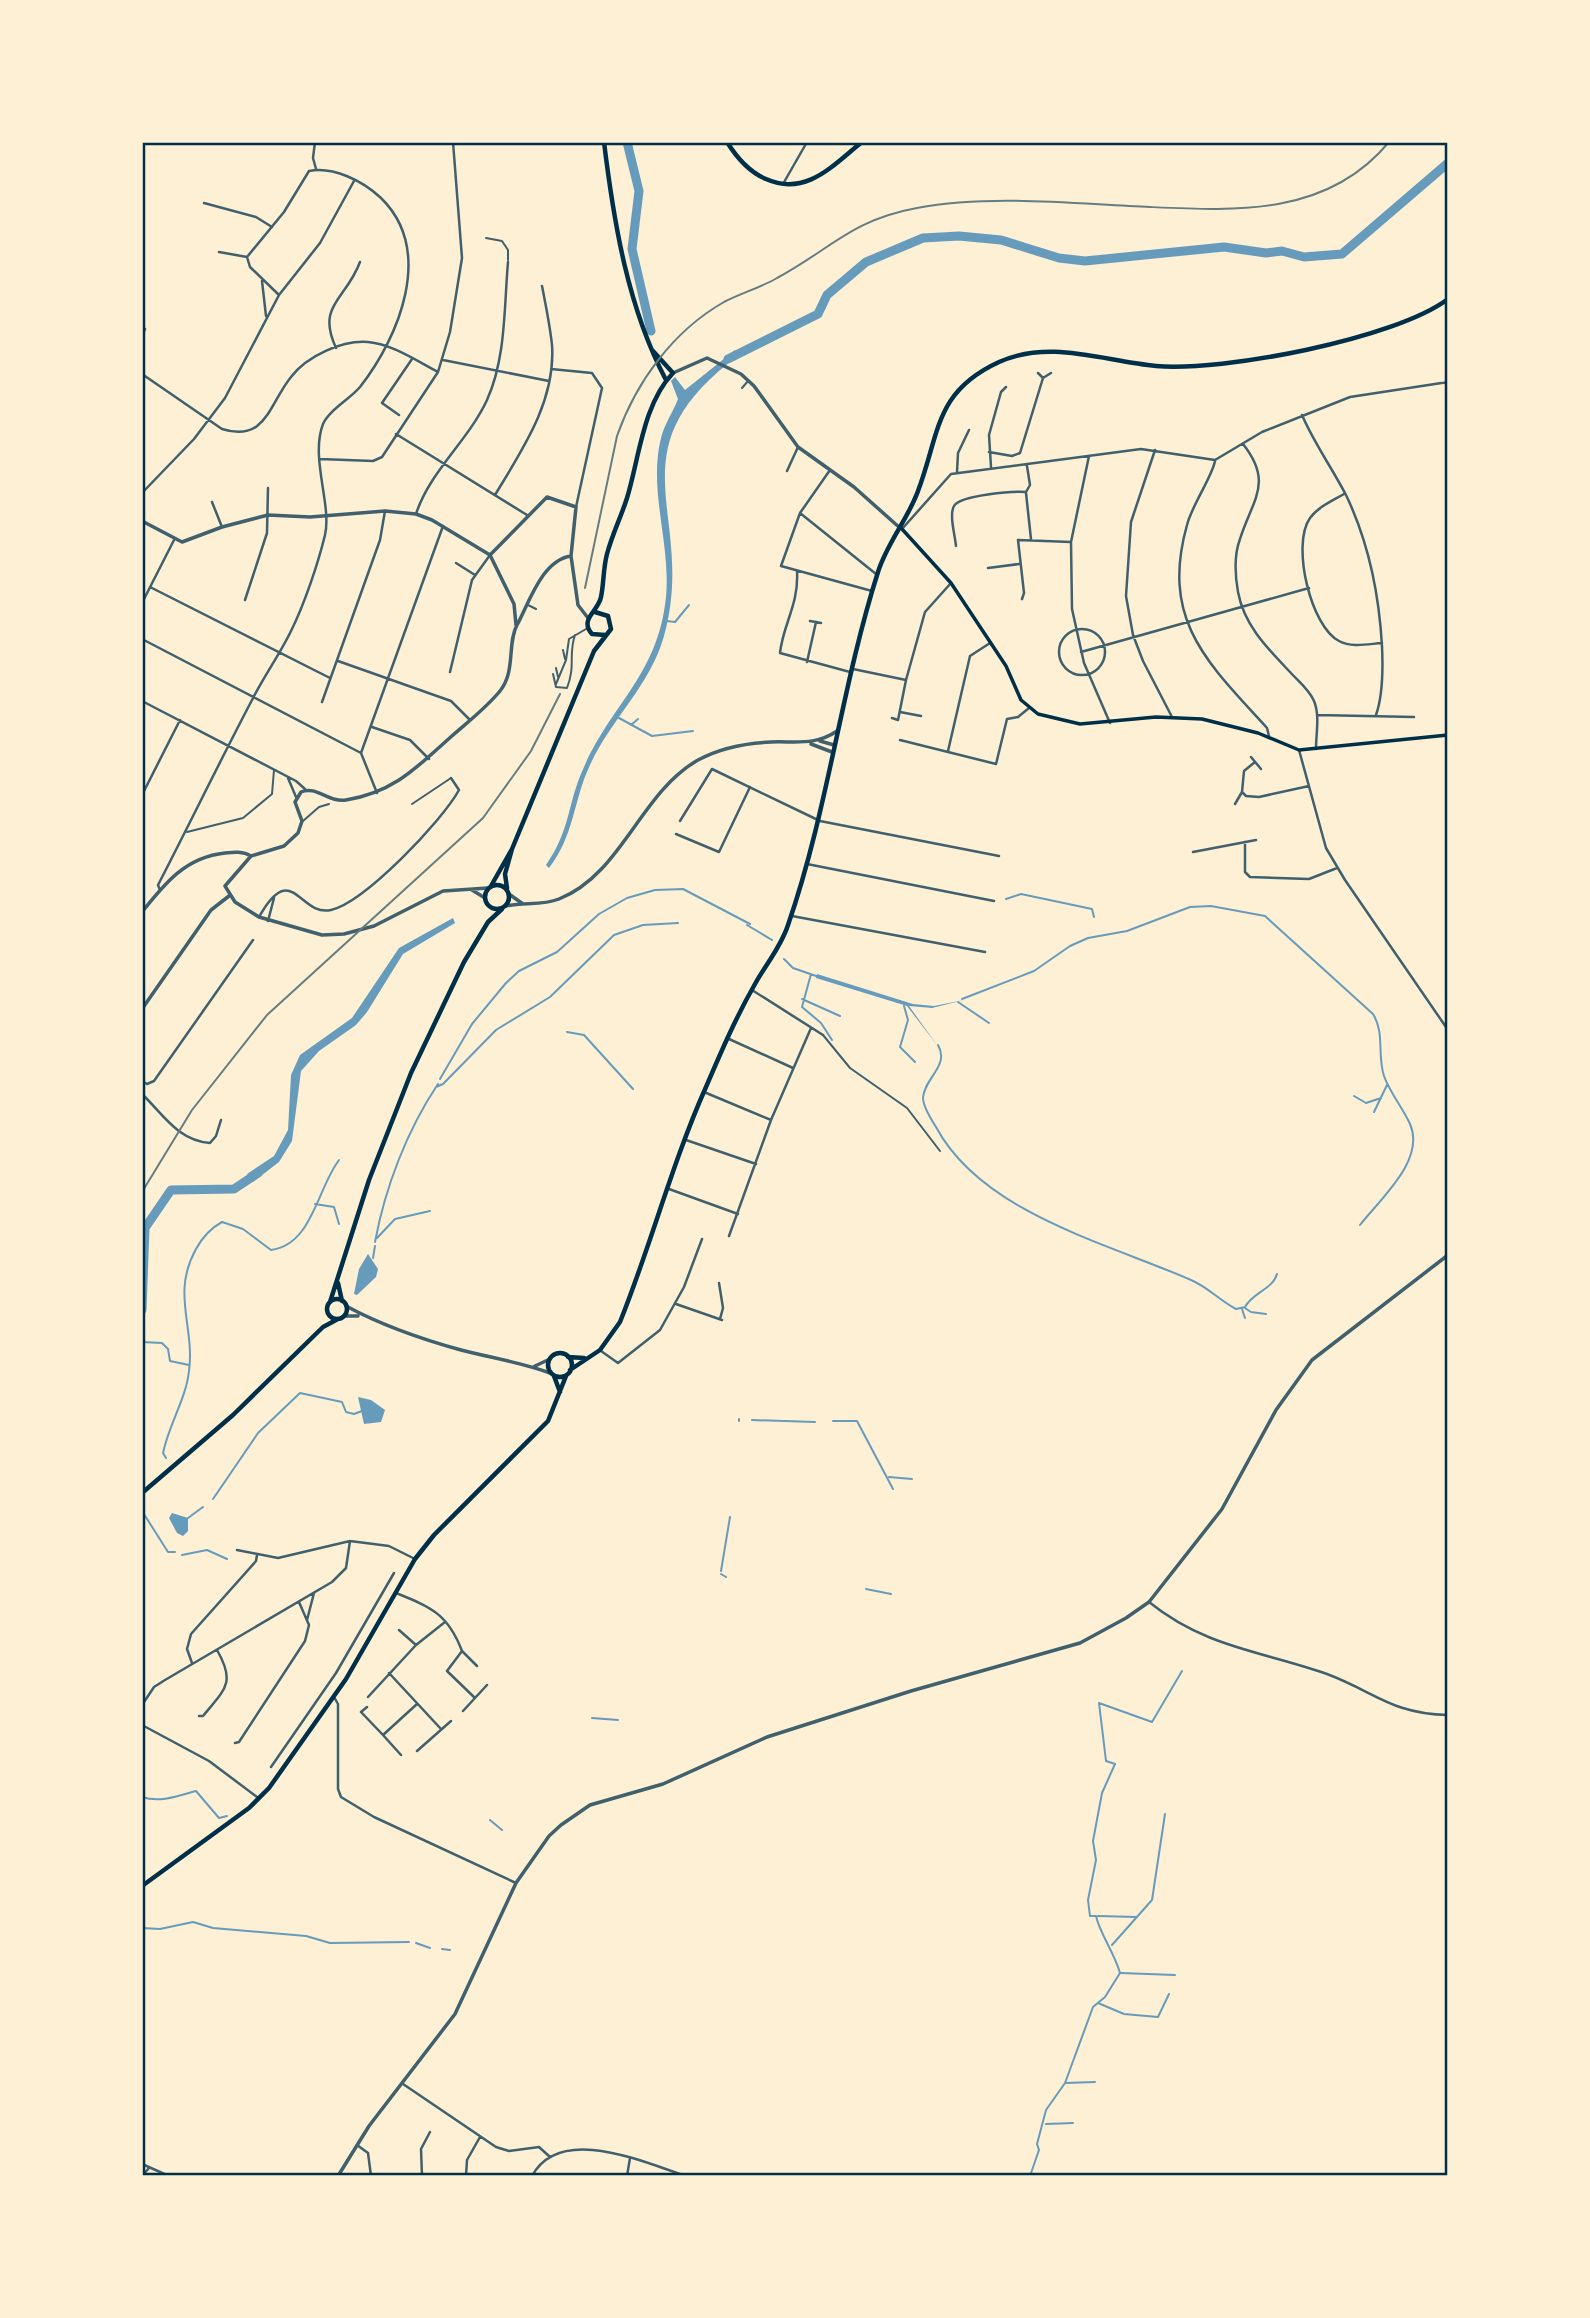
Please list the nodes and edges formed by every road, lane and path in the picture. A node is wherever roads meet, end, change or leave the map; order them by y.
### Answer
1 (315, 142) edge
2 (453, 142) edge
3 (604, 142) edge
4 (727, 142) edge
5 (807, 142) edge
6 (862, 142) edge
7 (316, 170) junction
8 (354, 181) junction
9 (782, 185) junction
10 (204, 204) dead end
11 (272, 227) junction
12 (486, 238) dead end
13 (219, 252) dead end
14 (247, 257) junction
15 (360, 262) dead end
16 (508, 262) joint
17 (261, 279) junction
18 (542, 286) dead end
19 (279, 295) junction
20 (1448, 299) edge
21 (266, 316) junction
22 (145, 329) dead end
23 (142, 336) edge
24 (386, 346) junction
25 (336, 348) junction
26 (653, 351) junction
27 (412, 359) junction
28 (443, 360) junction
29 (551, 369) junction
30 (497, 371) junction
31 (438, 372) junction
32 (673, 373) junction
33 (1038, 373) dead end
34 (1051, 373) dead end
35 (142, 374) edge
36 (1448, 377) edge
37 (1043, 378) junction
38 (666, 380) junction
39 (749, 380) junction
40 (549, 382) junction
41 (1446, 383) edge
42 (1006, 387) dead end
43 (742, 388) dead end
44 (997, 389) dead end
45 (1001, 392) junction
46 (399, 415) dead end
47 (1301, 415) junction
48 (209, 420) junction
49 (969, 430) dead end
50 (396, 434) junction
51 (1243, 444) junction
52 (798, 447) junction
53 (1155, 450) junction
54 (989, 452) junction
55 (1088, 456) junction
56 (320, 459) junction
57 (1215, 460) junction
58 (443, 463) junction
59 (1027, 464) junction
60 (991, 468) junction
61 (830, 470) junction
62 (787, 471) dead end
63 (957, 472) junction
64 (268, 488) dead end
65 (1026, 492) junction
66 (142, 493) edge
67 (1345, 494) junction
68 (495, 495) junction
69 (212, 502) dead end
70 (576, 508) junction
71 (385, 510) junction
72 (800, 513) junction
73 (416, 514) junction
74 (268, 515) junction
75 (527, 515) junction
76 (324, 516) junction
77 (142, 521) edge
78 (443, 526) junction
79 (222, 527) junction
80 (901, 529) junction
81 (1031, 539) junction
82 (174, 540) junction
83 (1071, 542) junction
84 (956, 546) dead end
85 (490, 555) junction
86 (571, 556) junction
87 (992, 561) dead end
88 (456, 563) dead end
89 (1020, 564) junction
90 (993, 567) junction
91 (988, 568) dead end
92 (797, 571) junction
93 (475, 575) junction
94 (877, 575) junction
95 (951, 583) junction
96 (150, 587) junction
97 (1309, 588) junction
98 (873, 591) junction
99 (601, 599) junction
100 (1022, 599) dead end
101 (245, 600) dead end
102 (142, 603) edge
103 (527, 604) junction
104 (1242, 607) junction
105 (536, 609) dead end
106 (594, 613) junction
107 (606, 614) junction
108 (588, 618) junction
109 (810, 621) dead end
110 (816, 622) junction
111 (1188, 622) junction
112 (821, 623) dead end
113 (516, 625) junction
114 (587, 628) junction
115 (1076, 630) junction
116 (575, 635) junction
117 (593, 635) junction
118 (605, 635) junction
119 (1134, 637) junction
120 (142, 639) edge
121 (990, 643) junction
122 (1382, 643) junction
123 (1104, 646) junction
124 (563, 650) dead end
125 (594, 650) junction
126 (279, 651) junction
127 (1081, 652) junction
128 (566, 660) junction
129 (337, 661) junction
130 (807, 662) junction
131 (556, 668) dead end
132 (852, 670) junction
133 (450, 672) dead end
134 (553, 674) dead end
135 (1087, 674) junction
136 (330, 678) junction
137 (559, 678) junction
138 (388, 679) junction
139 (906, 680) junction
140 (556, 684) junction
141 (253, 698) junction
142 (142, 701) edge
143 (322, 702) dead end
144 (1029, 708) junction
145 (900, 712) junction
146 (1317, 715) junction
147 (1376, 715) junction
148 (921, 716) dead end
149 (1172, 717) junction
150 (1414, 717) dead end
151 (892, 718) dead end
152 (180, 720) junction
153 (470, 720) junction
154 (1110, 723) junction
155 (371, 726) junction
156 (837, 731) junction
157 (1448, 735) edge
158 (1269, 736) junction
159 (900, 740) dead end
160 (820, 741) junction
161 (811, 744) junction
162 (834, 745) junction
163 (228, 746) junction
164 (1316, 749) junction
165 (1299, 750) junction
166 (948, 751) junction
167 (832, 752) junction
168 (361, 753) junction
169 (1251, 757) dead end
170 (429, 759) junction
171 (1255, 762) junction
172 (1261, 769) dead end
173 (274, 770) junction
174 (285, 776) junction
175 (452, 778) joint
176 (1310, 786) junction
177 (750, 787) junction
178 (305, 789) junction
179 (1242, 792) junction
180 (377, 793) junction
181 (142, 795) edge
182 (296, 797) junction
183 (330, 802) junction
184 (412, 804) dead end
185 (1235, 804) dead end
186 (817, 820) junction
187 (302, 821) junction
188 (680, 821) dead end
189 (186, 832) junction
190 (676, 834) dead end
191 (1256, 840) dead end
192 (1245, 842) junction
193 (512, 849) junction
194 (1193, 852) dead end
195 (251, 856) junction
196 (999, 856) dead end
197 (807, 864) junction
198 (1337, 868) junction
199 (490, 887) junction
200 (160, 890) junction
201 (472, 890) junction
202 (508, 891) junction
203 (229, 896) junction
204 (274, 898) junction
205 (485, 898) junction
206 (994, 901) dead end
207 (523, 904) junction
208 (488, 906) junction
209 (504, 908) junction
210 (142, 912) edge
211 (791, 916) junction
212 (260, 917) junction
213 (268, 921) junction
214 (488, 922) junction
215 (253, 940) dead end
216 (985, 952) dead end
217 (752, 990) junction
218 (142, 1009) edge
219 (810, 1028) junction
220 (1448, 1030) edge
221 (822, 1035) joint
222 (728, 1039) junction
223 (793, 1068) junction
224 (142, 1081) edge
225 (704, 1092) junction
226 (142, 1094) edge
227 (221, 1120) dead end
228 (771, 1120) junction
229 (686, 1140) junction
230 (940, 1152) dead end
231 (756, 1164) junction
232 (669, 1189) junction
233 (738, 1214) junction
234 (729, 1236) dead end
235 (702, 1239) dead end
236 (698, 1248) junction
237 (705, 1251) dead end
238 (1447, 1257) edge
239 (338, 1283) junction
240 (719, 1283) dead end
241 (342, 1301) junction
242 (330, 1302) junction
243 (676, 1304) junction
244 (346, 1306) junction
245 (329, 1314) junction
246 (360, 1316) junction
247 (341, 1317) junction
248 (323, 1327) junction
249 (600, 1350) junction
250 (567, 1357) junction
251 (584, 1358) junction
252 (550, 1359) junction
253 (535, 1366) junction
254 (570, 1370) junction
255 (552, 1374) junction
256 (566, 1376) junction
257 (560, 1392) junction
258 (142, 1493) edge
259 (350, 1541) junction
260 (237, 1550) dead end
261 (257, 1555) junction
262 (415, 1559) junction
263 (394, 1573) dead end
264 (396, 1592) junction
265 (314, 1593) junction
266 (299, 1602) junction
267 (1149, 1602) junction
268 (306, 1620) junction
269 (446, 1622) junction
270 (398, 1630) dead end
271 (416, 1645) junction
272 (217, 1650) junction
273 (462, 1651) junction
274 (192, 1663) junction
275 (477, 1666) dead end
276 (335, 1673) junction
277 (389, 1673) junction
278 (346, 1679) junction
279 (487, 1685) dead end
280 (333, 1697) junction
281 (368, 1697) dead end
282 (475, 1698) junction
283 (417, 1704) junction
284 (142, 1705) edge
285 (367, 1707) dead end
286 (463, 1711) dead end
287 (1448, 1715) edge
288 (202, 1717) dead end
289 (451, 1721) dead end
290 (142, 1725) edge
291 (441, 1729) junction
292 (383, 1735) junction
293 (238, 1744) dead end
294 (417, 1751) dead end
295 (401, 1755) dead end
296 (271, 1767) dead end
297 (260, 1799) junction
298 (516, 1883) junction
299 (142, 1886) edge
300 (402, 2083) junction
301 (433, 2137) dead end
302 (480, 2137) junction
303 (357, 2145) junction
304 (550, 2157) junction
305 (630, 2158) junction
306 (142, 2164) edge
307 (150, 2167) junction
308 (671, 2174) edge
309 (142, 2176) edge
310 (169, 2176) edge
311 (338, 2176) edge
312 (371, 2176) edge
313 (422, 2176) edge
314 (466, 2176) edge
315 (532, 2176) edge
316 (627, 2176) edge
317 (686, 2176) edge

1 - 7 street
2 - 28 street
3 - 26 main road
4 - 9 main road
5 - 9 street
6 - 9 main road
7 - 8 street
7 - 11 street
8 - 19 street
8 - 24 street
10 - 11 street
11 - 14 street
12 - 16 street
13 - 14 street
14 - 17 street
15 - 25 street
16 - 30 street
17 - 19 street
17 - 21 street
18 - 29 street
19 - 21 street
20 - 80 main road
21 - 48 street
22 - 23 street
24 - 25 street
24 - 27 street
24 - 56 street
25 - 48 street
26 - 32 main road
26 - 38 main road
27 - 31 street
27 - 46 street
28 - 30 street
28 - 31 street
29 - 40 street
29 - 70 street
30 - 40 street
30 - 58 street
31 - 50 street
32 - 38 main road
32 - 39 street
33 - 37 street
34 - 37 street
35 - 48 street
36 - 41 street
37 - 54 street
38 - 99 main road
39 - 43 street
39 - 52 street
40 - 68 street
41 - 47 street
42 - 45 street
44 - 45 street
45 - 54 street
47 - 51 street
47 - 67 street
48 - 66 street
49 - 63 street
50 - 56 street
50 - 58 street
51 - 57 street
51 - 104 street
52 - 61 street
52 - 62 street
53 - 55 street
53 - 57 street
53 - 119 street
54 - 60 street
55 - 59 street
55 - 83 street
56 - 76 street
57 - 111 street
58 - 68 street
58 - 73 street
59 - 60 street
59 - 65 street
60 - 63 street
61 - 72 street
61 - 80 street
63 - 80 street
64 - 74 street
65 - 81 street
65 - 84 street
67 - 97 street
67 - 122 street
68 - 75 street
69 - 79 street
70 - 75 street
70 - 86 street
71 - 73 street
71 - 76 street
71 - 129 street
72 - 92 street
72 - 94 street
73 - 78 street
74 - 76 street
74 - 79 street
74 - 101 street
75 - 85 street
76 - 126 street
77 - 82 street
78 - 85 street
78 - 138 street
79 - 82 street
80 - 94 main road
80 - 95 main road
81 - 83 street
81 - 89 street
82 - 96 street
83 - 115 street
85 - 93 street
85 - 113 street
86 - 103 street
86 - 108 street
87 - 90 street
88 - 93 street
89 - 90 street
89 - 100 street
90 - 91 street
92 - 98 street
92 - 130 street
93 - 133 street
94 - 98 main road
95 - 121 main road
95 - 139 street
96 - 102 street
96 - 126 street
97 - 104 street
97 - 122 street
98 - 132 main road
99 - 106 main road
99 - 107 main road
103 - 105 street
103 - 113 street
104 - 111 street
104 - 146 street
106 - 107 main road
106 - 108 main road
107 - 118 main road
108 - 114 main road
109 - 110 street
110 - 112 street
110 - 130 street
111 - 119 street
111 - 158 street
113 - 153 street
114 - 116 street
114 - 117 main road
115 - 123 street
115 - 127 street
115 - 135 street
116 - 128 street
116 - 140 street
117 - 118 main road
117 - 125 main road
118 - 125 main road
119 - 123 street
119 - 149 street
120 - 141 street
121 - 144 main road
121 - 166 street
122 - 147 street
123 - 127 street
123 - 135 street
124 - 128 street
125 - 193 main road
126 - 136 street
126 - 141 street
127 - 135 street
128 - 137 street
129 - 136 street
129 - 138 street
130 - 132 street
131 - 137 street
132 - 139 street
132 - 156 main road
134 - 140 street
135 - 154 street
136 - 143 street
137 - 140 street
138 - 153 street
138 - 155 street
139 - 145 street
141 - 163 street
141 - 168 street
142 - 152 street
144 - 154 main road
144 - 166 street
145 - 148 street
145 - 151 street
146 - 147 street
146 - 164 street
147 - 150 street
149 - 154 main road
149 - 158 main road
152 - 163 street
152 - 181 street
153 - 170 street
155 - 168 street
155 - 170 street
156 - 160 street
156 - 162 main road
157 - 164 main road
158 - 165 main road
159 - 166 street
160 - 161 street
160 - 162 street
161 - 167 street
161 - 207 street
162 - 167 main road
163 - 173 street
163 - 189 street
164 - 165 main road
165 - 176 street
167 - 186 main road
168 - 180 street
169 - 171 street
170 - 180 street
171 - 172 street
171 - 179 street
173 - 174 street
173 - 189 street
174 - 178 street
174 - 182 street
175 - 184 street
175 - 204 street
176 - 179 street
176 - 198 street
177 - 186 street
177 - 188 street
177 - 190 street
178 - 182 street
178 - 183 street
179 - 185 street
180 - 183 street
182 - 187 street
183 - 187 street
186 - 196 street
186 - 197 main road
187 - 195 street
189 - 200 street
191 - 192 street
192 - 194 street
192 - 198 street
193 - 199 main road
193 - 202 main road
195 - 200 street
195 - 203 street
197 - 206 street
197 - 211 main road
198 - 220 street
199 - 201 street
199 - 202 main road
199 - 205 main road
200 - 210 street
201 - 205 street
201 - 213 street
202 - 207 street
202 - 209 main road
203 - 212 street
203 - 218 street
204 - 212 street
204 - 213 street
205 - 208 main road
207 - 209 street
208 - 209 main road
208 - 214 main road
209 - 214 main road
211 - 216 street
211 - 217 main road
212 - 213 street
214 - 239 main road
215 - 224 street
217 - 219 street
217 - 222 main road
219 - 221 street
219 - 223 street
221 - 230 street
222 - 223 street
222 - 225 main road
223 - 228 street
225 - 228 street
225 - 229 main road
226 - 227 street
228 - 231 street
229 - 231 street
229 - 232 main road
231 - 233 street
232 - 233 street
232 - 249 main road
233 - 234 street
235 - 236 street
236 - 237 street
236 - 243 street
238 - 267 street
239 - 241 main road
239 - 242 main road
240 - 243 street
241 - 242 main road
241 - 244 main road
242 - 245 main road
243 - 249 street
244 - 246 street
244 - 247 main road
245 - 247 main road
245 - 248 main road
246 - 247 street
246 - 253 street
247 - 248 main road
248 - 258 main road
249 - 251 main road
250 - 251 main road
250 - 252 main road
250 - 254 main road
251 - 254 main road
252 - 253 street
252 - 255 main road
253 - 255 street
254 - 256 main road
255 - 256 main road
255 - 257 main road
256 - 257 main road
257 - 262 main road
259 - 261 street
259 - 262 street
259 - 265 street
260 - 261 street
261 - 274 street
262 - 264 main road
263 - 276 street
264 - 269 street
264 - 278 main road
265 - 266 street
265 - 268 street
266 - 268 street
266 - 272 street
267 - 287 street
267 - 298 street
268 - 293 street
269 - 271 street
269 - 273 street
270 - 271 street
271 - 277 street
272 - 274 street
272 - 288 street
273 - 275 street
273 - 282 street
274 - 284 street
276 - 278 street
276 - 296 street
277 - 281 street
277 - 283 street
278 - 280 main road
279 - 282 street
280 - 297 main road
280 - 298 street
282 - 286 street
283 - 291 street
283 - 292 street
285 - 292 street
289 - 291 street
290 - 297 street
291 - 294 street
292 - 295 street
297 - 299 main road
298 - 300 street
300 - 302 street
300 - 303 street
301 - 313 street
302 - 304 street
302 - 314 street
303 - 311 street
303 - 312 street
304 - 305 street
304 - 315 street
305 - 308 street
305 - 316 street
306 - 307 street
307 - 309 street
307 - 310 street
308 - 317 street

